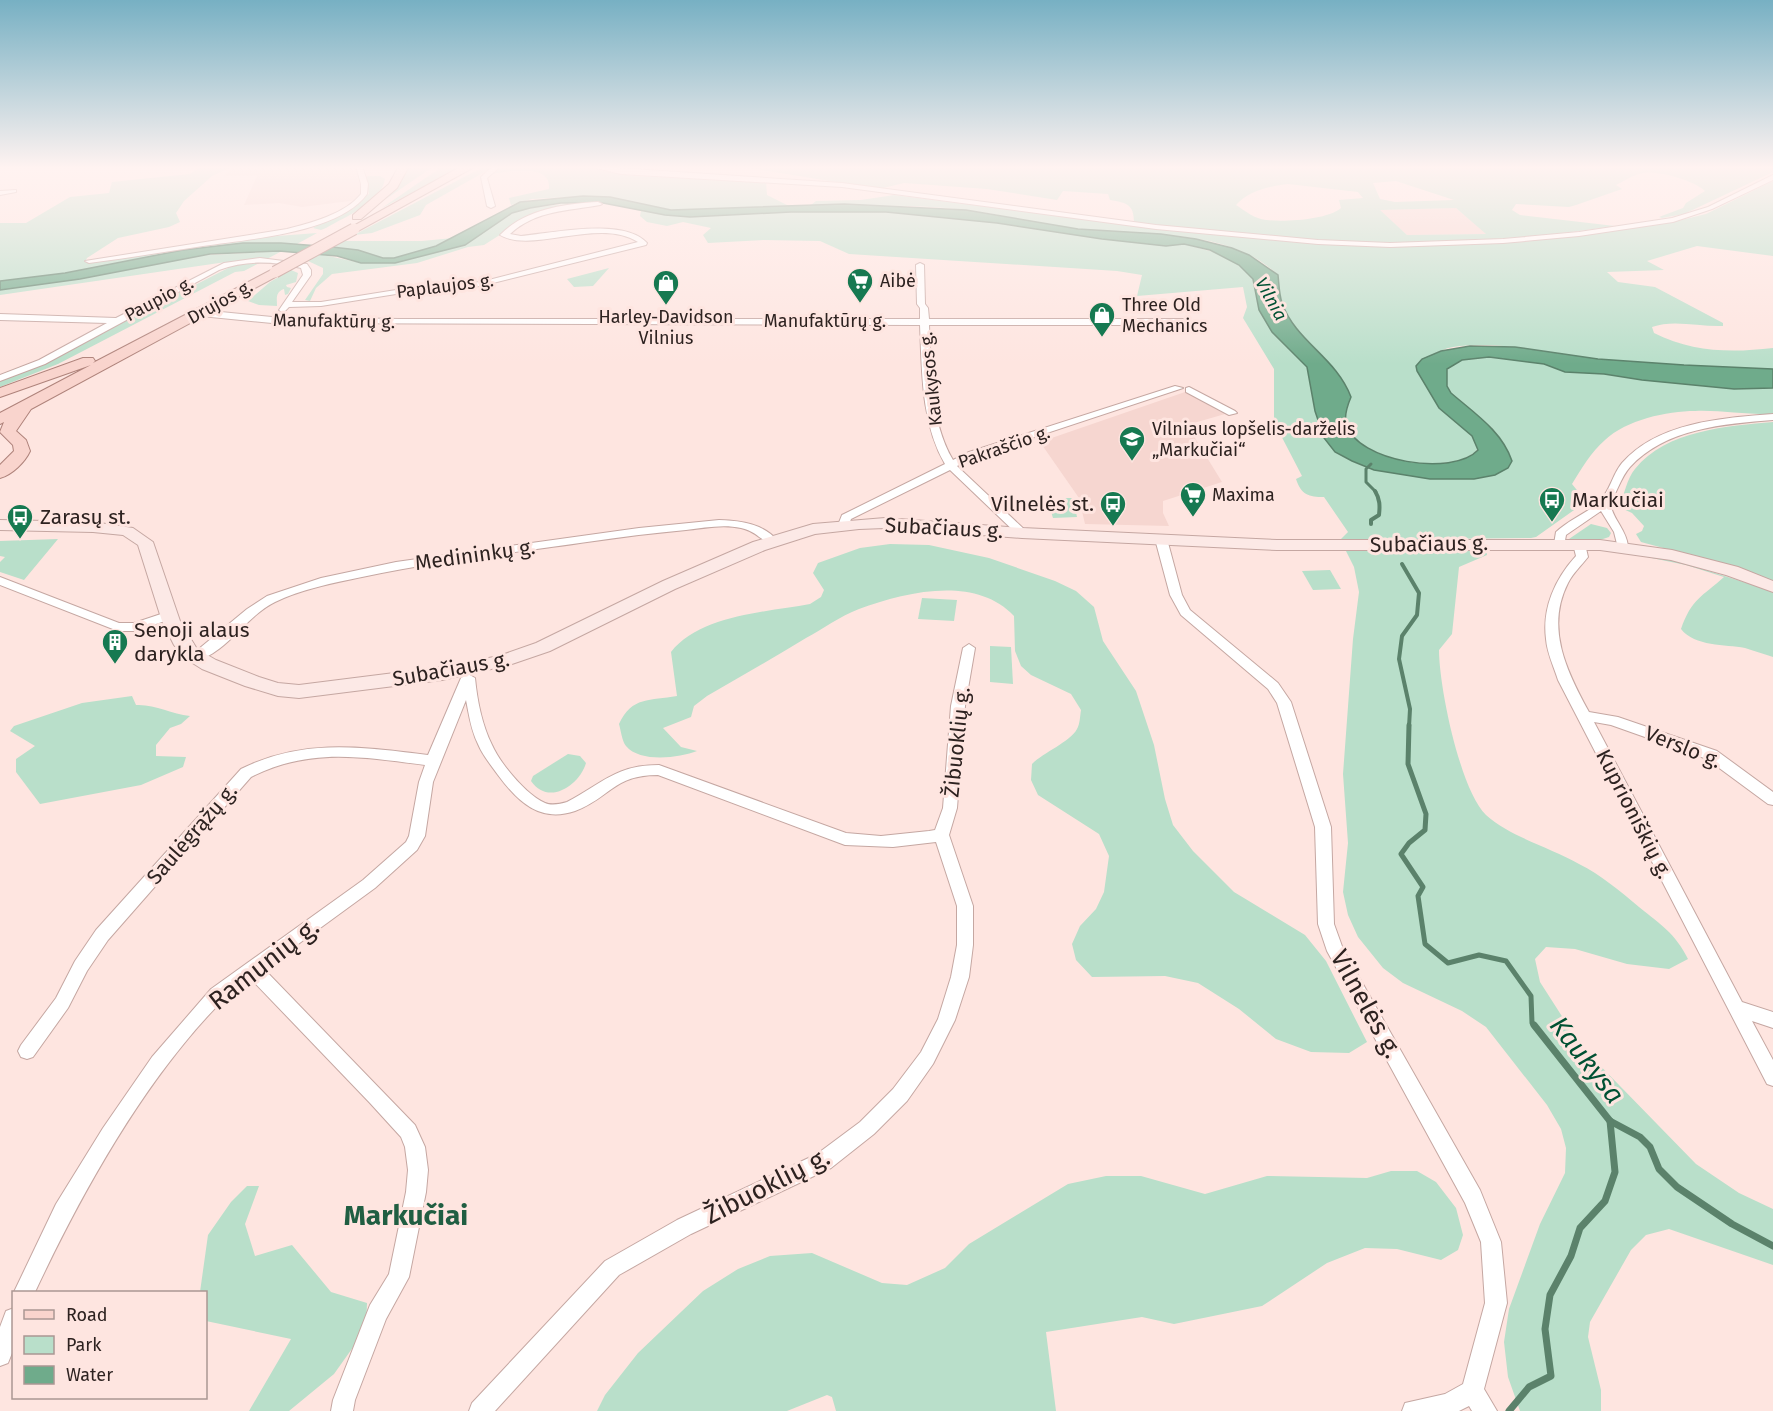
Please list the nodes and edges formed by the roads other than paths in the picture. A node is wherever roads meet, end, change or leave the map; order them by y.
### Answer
1 (281, 232) edge
2 (329, 232) edge
3 (341, 232) edge
4 (509, 232) edge
5 (579, 232) edge
6 (609, 232) edge
7 (1206, 232) edge
8 (1593, 232) edge
9 (89, 261) dead end
10 (920, 265) dead end
11 (287, 306) junction
12 (200, 309) junction
13 (278, 315) junction
14 (0, 317) edge
15 (467, 320) junction
16 (118, 321) junction
17 (925, 321) junction
18 (1183, 321) dead end
19 (92, 360) junction
20 (0, 378) edge
21 (0, 393) edge
22 (28, 405) junction
23 (0, 407) edge
24 (1232, 413) dead end
25 (1773, 417) edge
26 (0, 419) edge
27 (0, 446) edge
28 (951, 465) junction
29 (2, 472) edge
30 (1604, 503) junction
31 (1588, 516) junction
32 (1611, 520) junction
33 (0, 525) edge
34 (844, 525) junction
35 (34, 527) junction
36 (0, 531) edge
37 (1022, 533) junction
38 (1161, 539) junction
39 (772, 541) junction
40 (1560, 543) junction
41 (1579, 544) junction
42 (1622, 546) junction
43 (0, 581) edge
44 (1773, 587) edge
45 (170, 615) junction
46 (969, 648) dead end
47 (195, 657) junction
48 (468, 675) junction
49 (1583, 716) junction
50 (432, 761) junction
51 (1773, 800) edge
52 (941, 834) junction
53 (252, 968) junction
54 (1737, 1008) junction
55 (1773, 1020) edge
56 (27, 1051) dead end
57 (1773, 1078) edge
58 (25, 1291) edge
59 (12, 1324) edge
60 (0, 1355) edge
61 (1472, 1391) junction
62 (342, 1411) edge
63 (480, 1411) edge
64 (1413, 1411) edge
65 (1486, 1411) edge

1 - 9 street
2 - 12 main road, Drujos g.
3 - 12 main road, Drujos g., bridge
4 - 5 street, Paplaujos g.
6 - 11 street, Paplaujos g.
7 - 8 street
10 - 17 street, Kaukysos g.
11 - 13 street, Paupio g.
11 - 16 street, Paupio g.
12 - 13 street, Manufaktūrų g.
12 - 15 street, Manufaktūrų g.
12 - 19 main road, Drujos g.
12 - 22 main road, Drujos g.
13 - 15 street, Manufaktūrų g.
14 - 16 street
15 - 17 street, Manufaktūrų g.
16 - 20 street, Paupio g.
17 - 18 street, Manufaktūrų g.
17 - 28 street, Kaukysos g.
19 - 21 main road
19 - 23 main road, Drujos g.
22 - 26 main road, Drujos g.
22 - 29 main road
24 - 28 street, Pakraščio g.
25 - 30 street
27 - 29 main road
28 - 34 street, Pakraščio g.
28 - 37 street, Kaukysos g.
30 - 31 street
30 - 32 street
31 - 32 street
31 - 40 street
32 - 42 street
33 - 35 street
34 - 37 street, Subačiaus g.
34 - 39 street, Subačiaus g.
35 - 36 street
35 - 45 street
37 - 38 street, Subačiaus g.
38 - 40 street, Subačiaus g.
38 - 61 street, Vilnelės g.
39 - 47 street, Medininkų g.
39 - 48 street, Subačiaus g.
40 - 41 street, Subačiaus g.
41 - 42 street, Subačiaus g.
41 - 49 street, Kuprioniškių g.
42 - 44 street, Subačiaus g.
43 - 45 street
45 - 47 street
46 - 52 street, Žibuoklių g.
47 - 48 street, Subačiaus g.
48 - 50 street, Ramunių g.
48 - 52 street
49 - 51 street, Verslo g.
49 - 54 street, Kuprioniškių g.
50 - 53 street, Ramunių g.
50 - 56 street, Saulėgrąžų g.
52 - 63 street, Žibuoklių g.
53 - 58 street, Ramunių g.
53 - 62 street
54 - 55 street
54 - 57 street, Kuprioniškių g.
59 - 60 street
61 - 64 street
61 - 65 street

